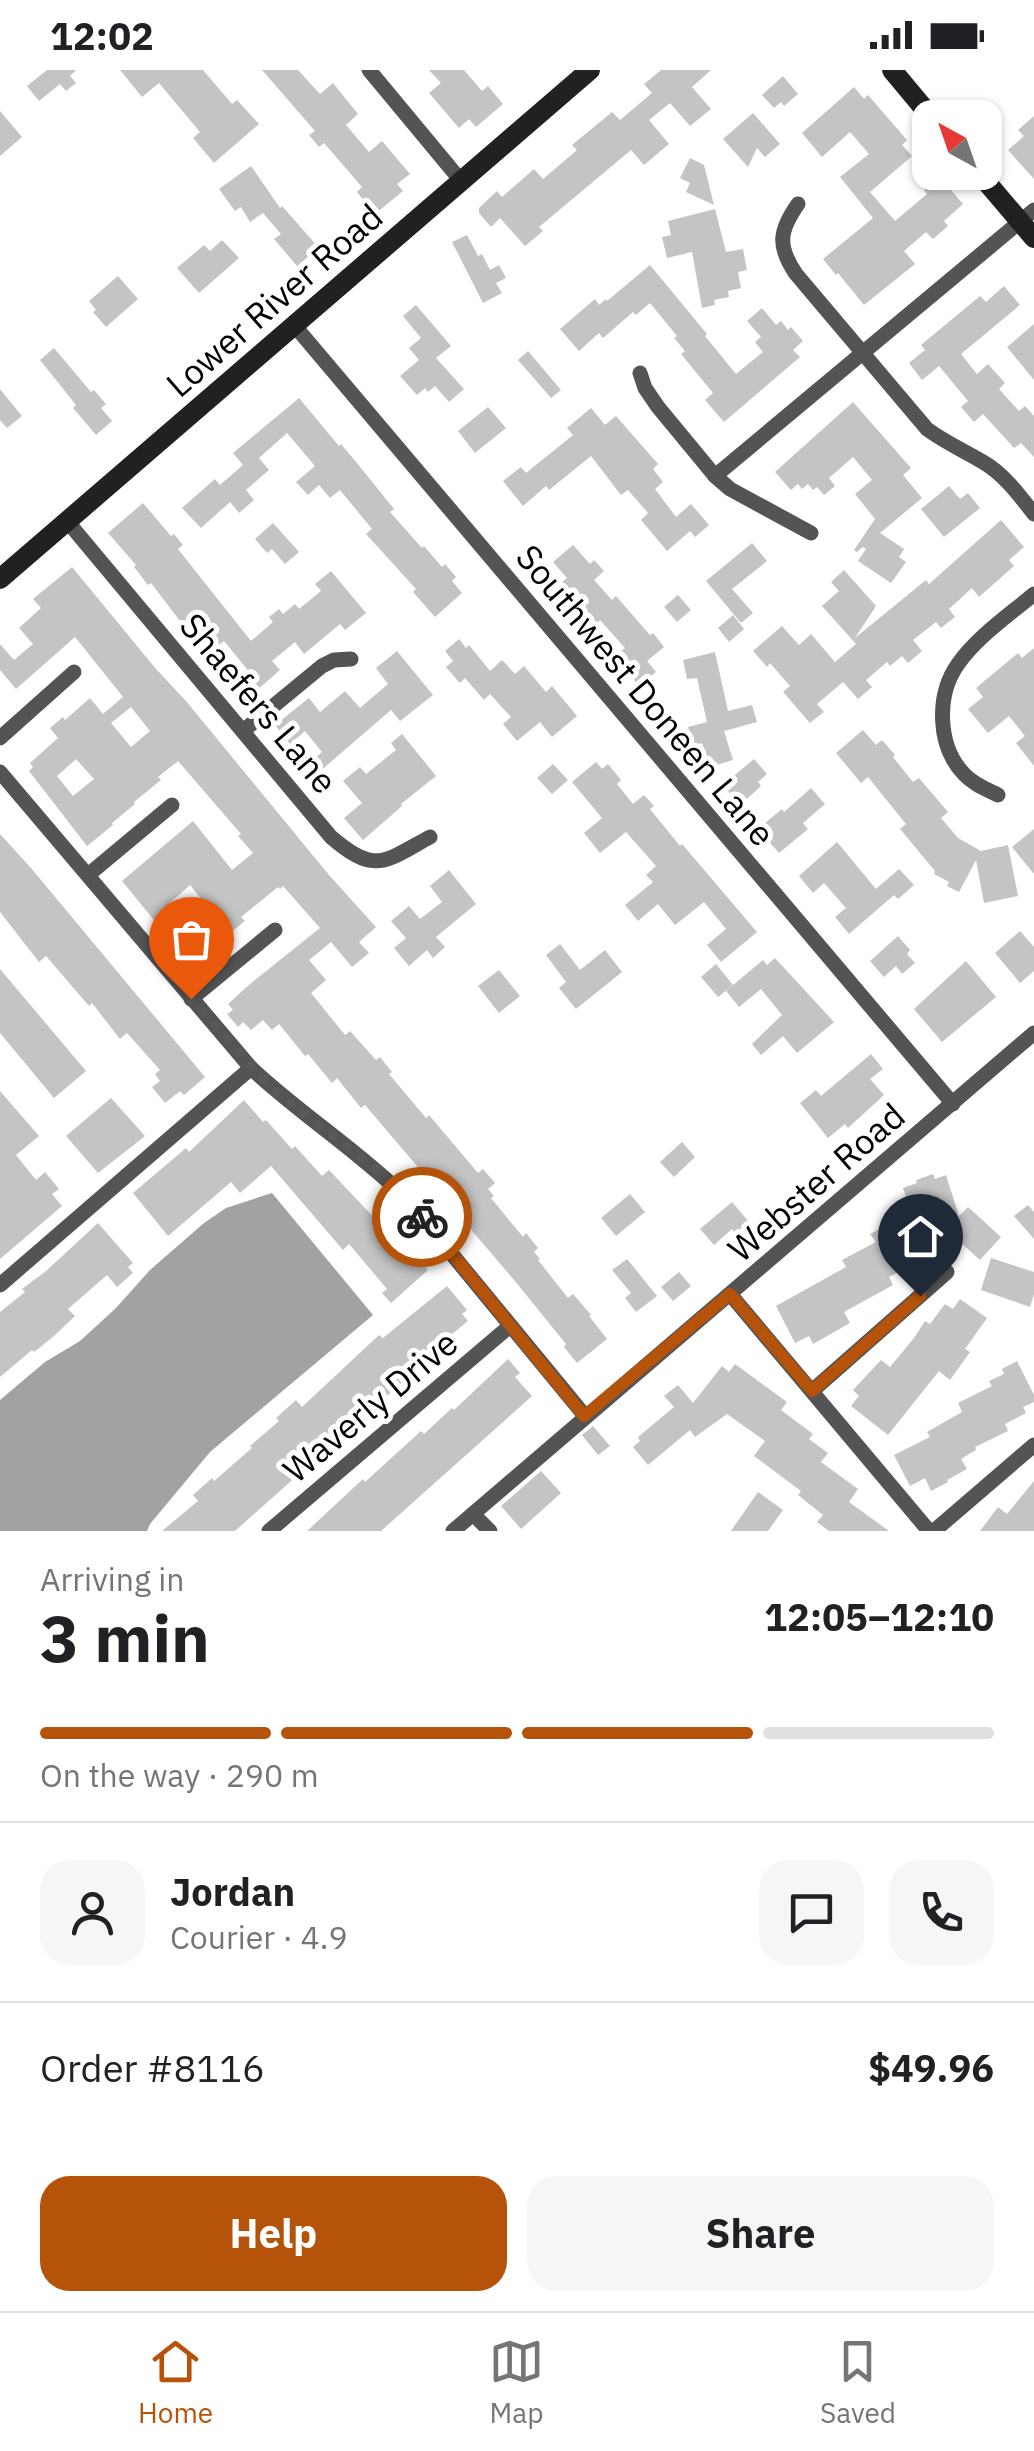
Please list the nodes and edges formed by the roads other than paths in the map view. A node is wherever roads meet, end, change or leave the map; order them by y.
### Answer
1 (369, 70) edge
2 (590, 70) edge
3 (892, 70) edge
4 (917, 100) edge
5 (462, 182) junction
6 (996, 190) edge
7 (798, 204) dead end
8 (1029, 224) edge
9 (294, 326) junction
10 (862, 354) junction
11 (640, 373) dead end
12 (715, 476) junction
13 (1034, 514) edge
14 (67, 521) junction
15 (811, 533) dead end
16 (0, 579) edge
17 (1034, 594) edge
18 (352, 659) dead end
19 (74, 672) dead end
20 (243, 730) junction
21 (0, 738) edge
22 (0, 772) edge
23 (998, 795) dead end
24 (172, 805) dead end
25 (430, 837) dead end
26 (88, 876) junction
27 (275, 930) dead end
28 (191, 999) junction
29 (1034, 1033) edge
30 (251, 1068) junction
31 (953, 1104) junction
32 (947, 1272) dead end
33 (0, 1285) edge
34 (730, 1294) junction
35 (510, 1326) junction
36 (812, 1391) junction
37 (584, 1416) junction
38 (1034, 1444) edge
39 (473, 1514) junction
40 (269, 1531) edge
41 (453, 1531) edge
42 (490, 1531) edge
43 (931, 1531) edge

1 - 5 street
2 - 5 street, Lower River Road
3 - 4 street
5 - 9 street, Lower River Road
6 - 8 street
7 - 10 street
8 - 10 street
9 - 14 street, Lower River Road
9 - 31 street, Southwest Doneen Lane
10 - 12 street
10 - 13 street
11 - 12 street
12 - 15 street
14 - 16 street, Lower River Road
14 - 20 street, Shaefers Lane
17 - 23 street
18 - 20 street
19 - 21 street
20 - 25 street, Shaefers Lane
22 - 26 street
24 - 26 street
26 - 28 street
27 - 28 street
28 - 30 street
29 - 31 street, Webster Road
30 - 33 street
30 - 35 street
31 - 34 street, Webster Road
32 - 36 street
34 - 36 street
34 - 37 street, Webster Road
35 - 37 street
35 - 40 street, Waverly Drive
36 - 43 street
37 - 39 street, Webster Road
38 - 43 street
39 - 41 street, Webster Road
39 - 42 street

